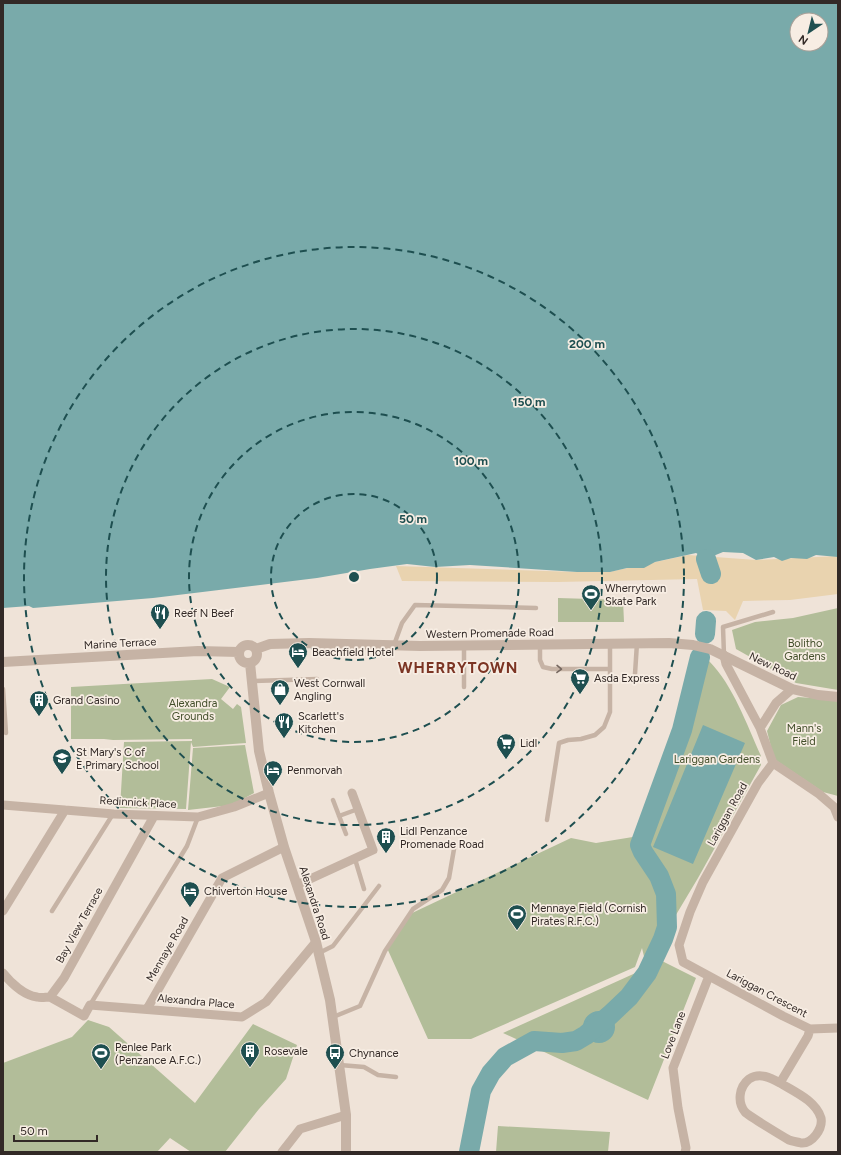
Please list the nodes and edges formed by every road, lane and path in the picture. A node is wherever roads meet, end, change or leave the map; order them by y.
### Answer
1 (536, 608) dead end
2 (773, 612) dead end
3 (610, 644) junction
4 (637, 644) junction
5 (394, 645) junction
6 (540, 645) junction
7 (464, 646) junction
8 (256, 649) junction
9 (239, 652) junction
10 (724, 655) junction
11 (3, 662) edge
12 (250, 663) junction
13 (610, 669) junction
14 (635, 674) dead end
15 (317, 679) dead end
16 (252, 681) junction
17 (464, 687) dead end
18 (3, 689) edge
19 (792, 689) junction
20 (838, 698) edge
21 (760, 728) junction
22 (6, 733) dead end
23 (773, 763) junction
24 (352, 792) dead end
25 (269, 793) junction
26 (333, 800) dead end
27 (3, 805) edge
28 (836, 807) edge
29 (358, 809) junction
30 (65, 810) junction
31 (114, 814) junction
32 (154, 816) junction
33 (339, 816) junction
34 (198, 817) junction
35 (838, 817) edge
36 (547, 820) dead end
37 (346, 834) dead end
38 (284, 847) junction
39 (454, 849) dead end
40 (355, 858) junction
41 (296, 885) junction
42 (379, 886) dead end
43 (364, 889) dead end
44 (3, 911) edge
45 (52, 911) dead end
46 (316, 942) junction
47 (319, 953) junction
48 (3, 973) edge
49 (709, 976) junction
50 (50, 997) junction
51 (90, 1005) junction
52 (147, 1009) junction
53 (333, 1017) junction
54 (838, 1028) edge
55 (810, 1029) junction
56 (340, 1065) junction
57 (396, 1078) dead end
58 (780, 1083) junction
59 (346, 1114) junction
60 (282, 1152) edge
61 (346, 1152) edge
62 (685, 1152) edge

1 - 5 lane
2 - 10 lane
3 - 4 street, Western Promenade Road
3 - 6 street, Western Promenade Road
3 - 13 lane
4 - 10 street, Western Promenade Road
4 - 14 lane
5 - 7 street, Western Promenade Road
5 - 8 street, Western Promenade Road
6 - 7 street, Western Promenade Road
6 -> 13 lane
7 - 17 lane
8 - 9 street
8 - 12 street
9 - 11 street, Marine Terrace
9 - 12 street
10 - 19 street, New Road
10 - 21 street
12 - 16 street, Alexandra Road
13 - 36 lane
15 - 16 lane
16 - 25 street, Alexandra Road
18 - 22 lane
19 - 20 street, New Road
19 - 21 street
21 - 23 street
23 - 28 street
23 - 49 street, Lariggan Road
24 - 29 street
25 - 34 street, Redinnick Place
25 - 38 street, Alexandra Road
26 - 33 lane
27 - 30 street, Redinnick Place
28 - 35 street
29 - 33 lane
29 - 40 street
30 - 31 street, Redinnick Place
30 - 44 street
31 - 32 street, Redinnick Place
31 - 45 lane
32 - 34 street, Redinnick Place
32 - 50 street, Bay View Terrace
33 - 37 lane
34 - 51 lane
38 - 41 street, Alexandra Road
38 - 52 street, Mennaye Road
39 - 53 lane
40 - 41 street
40 - 43 lane
41 - 46 street, Alexandra Road
42 - 47 lane
46 - 47 street, Alexandra Road
46 - 52 street, Alexandra Place
47 - 53 street, Alexandra Road
48 - 50 street
49 - 55 street, Lariggan Crescent
49 - 62 street, Love Lane
50 - 51 street
51 - 52 street, Alexandra Place
53 - 56 street, Alexandra Road
54 - 55 street, Lariggan Crescent
55 - 58 street
56 - 57 lane
56 - 59 street, Alexandra Road
58 - 58 street
59 - 60 street
59 - 61 street, Alexandra Road

